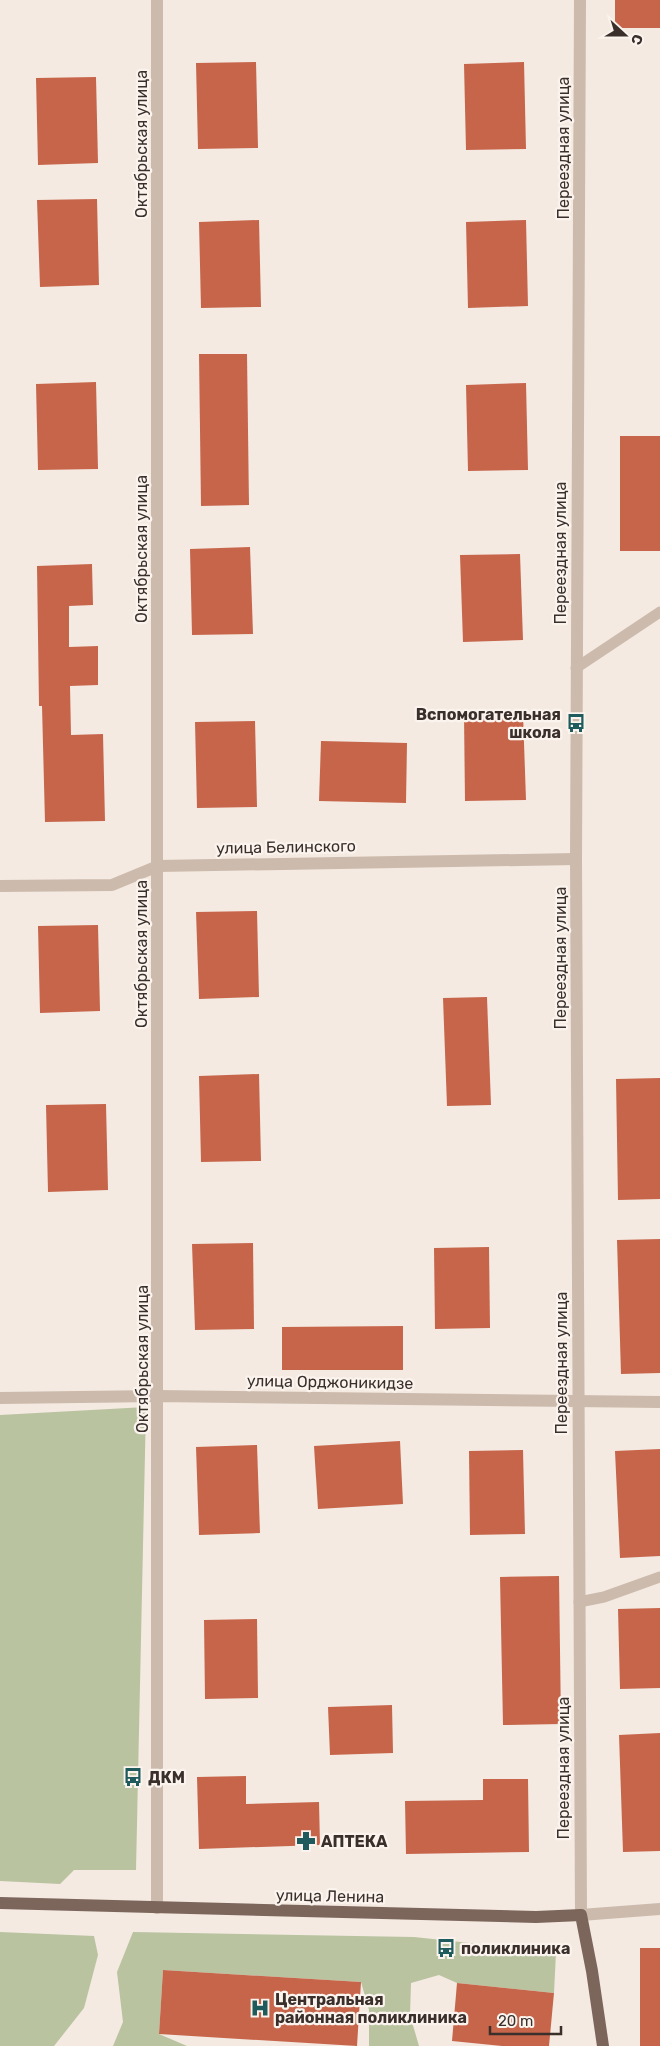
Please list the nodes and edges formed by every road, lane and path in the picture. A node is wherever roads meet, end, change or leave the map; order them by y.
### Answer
1 (157, 0) edge
2 (580, 0) edge
3 (660, 612) edge
4 (576, 668) junction
5 (576, 859) junction
6 (158, 866) junction
7 (0, 886) edge
8 (158, 1396) junction
9 (0, 1398) edge
10 (660, 1402) edge
11 (577, 1403) junction
12 (660, 1577) edge
13 (579, 1602) junction
14 (0, 1904) edge
15 (157, 1908) junction
16 (660, 1910) edge
17 (581, 1915) junction
18 (603, 2046) edge

1 - 6 street, Октябрьская улица
2 - 4 street, Переездная улица
3 - 4 lane
4 - 5 street, Переездная улица
5 - 6 street, улица Белинского
5 - 11 street, Переездная улица
6 - 7 street, улица Белинского
6 - 8 street, Октябрьская улица
8 - 9 street, улица Орджоникидзе
8 - 11 street, улица Орджоникидзе
8 - 15 street, Октябрьская улица
10 - 11 street, улица Орджоникидзе
11 - 13 street, Переездная улица
12 - 13 lane
13 - 17 street, Переездная улица
14 - 15 main road, улица Ленина
15 - 17 main road, улица Ленина
16 - 17 street, улица Ленина
17 - 18 main road

